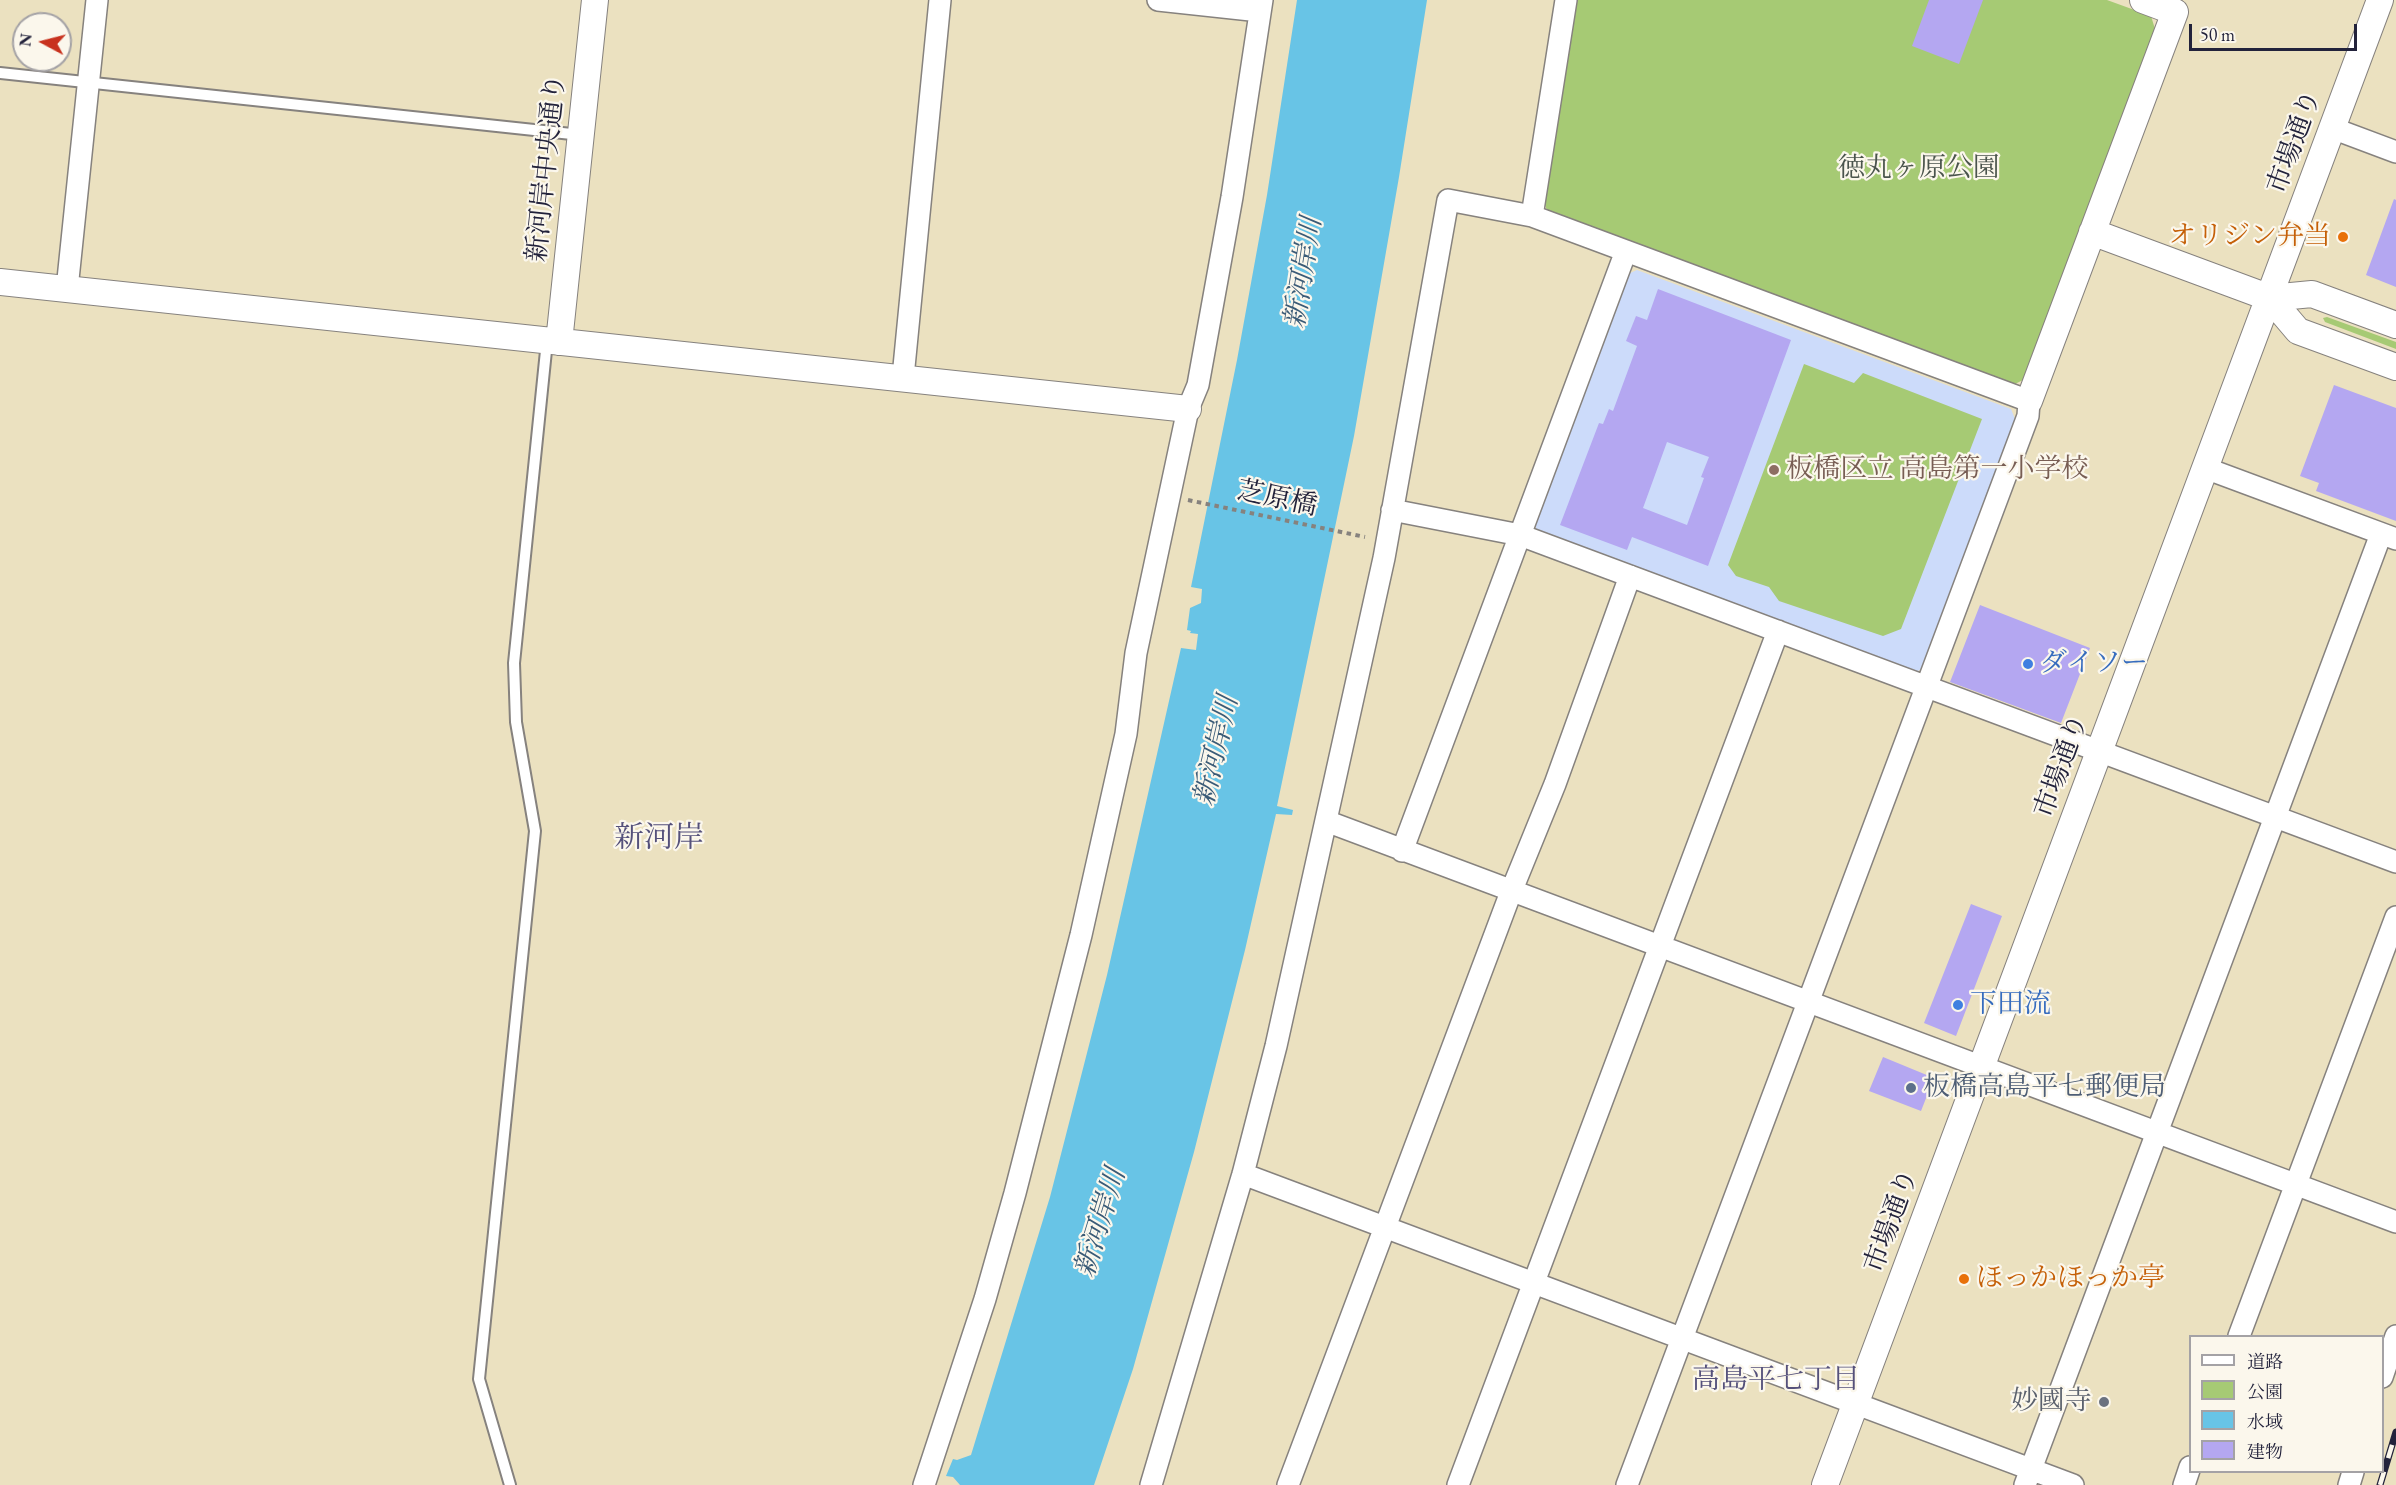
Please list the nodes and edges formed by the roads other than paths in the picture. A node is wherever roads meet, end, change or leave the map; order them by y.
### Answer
1 (97, 0) edge
2 (595, 0) edge
3 (940, 0) edge
4 (1158, 0) edge
5 (1566, 0) edge
6 (2143, 0) edge
7 (2380, 0) edge
8 (1261, 5) edge
9 (2179, 6) edge
10 (0, 73) edge
11 (89, 83) junction
12 (2332, 128) junction
13 (581, 135) junction
14 (2396, 152) edge
15 (1532, 216) junction
16 (2092, 232) junction
17 (1626, 251) junction
18 (0, 282) edge
19 (67, 289) junction
20 (2270, 298) junction
21 (2396, 325) edge
22 (553, 341) junction
23 (2396, 367) edge
24 (903, 377) junction
25 (2029, 401) junction
26 (1188, 409) junction
27 (2205, 468) junction
28 (1392, 510) junction
29 (1520, 535) junction
30 (2389, 537) edge
31 (1630, 576) junction
32 (1778, 631) junction
33 (1926, 686) junction
34 (2099, 752) junction
35 (2276, 818) junction
36 (1326, 821) junction
37 (1402, 851) junction
38 (2396, 862) edge
39 (1511, 892) junction
40 (2396, 916) edge
41 (1660, 948) junction
42 (1808, 1002) junction
43 (1981, 1068) junction
44 (2157, 1133) junction
45 (1243, 1174) junction
46 (2295, 1185) junction
47 (2396, 1222) edge
48 (1385, 1228) junction
49 (1535, 1283) junction
50 (2239, 1335) edge
51 (2396, 1336) edge
52 (1682, 1338) junction
53 (2384, 1371) edge
54 (1856, 1404) junction
55 (2189, 1470) edge
56 (2028, 1477) edge
57 (510, 1485) edge
58 (924, 1485) edge
59 (1151, 1485) edge
60 (1288, 1485) edge
61 (1458, 1485) edge
62 (1627, 1485) edge
63 (1825, 1485) edge
64 (2073, 1485) edge
65 (2184, 1485) edge

1 - 11 street
2 - 13 street, 新河岸中央通り
3 - 24 street
4 - 8 street
5 - 15 street
6 - 9 street
7 - 12 street, 市場通り
8 - 26 street
9 - 16 street
10 - 11 lane
11 - 13 lane
11 - 19 street
12 - 14 street
12 - 20 street, 市場通り
13 - 22 street, 新河岸中央通り
15 - 17 street
15 - 28 street
16 - 20 street
16 - 25 street
17 - 25 street
17 - 29 street
18 - 19 street
19 - 22 street
20 - 21 street
20 - 23 street
20 - 27 street, 市場通り
22 - 24 street
22 - 57 lane
24 - 26 street
25 - 33 street
26 - 58 street
27 - 30 street
27 - 34 street, 市場通り
28 - 29 street
28 - 36 street
29 - 31 street
29 - 37 street
30 - 35 street
31 - 32 street
31 - 39 street
32 - 33 street
32 - 41 street
33 - 34 street
33 - 42 street
34 - 35 street
34 - 43 street, 市場通り
35 - 38 street
35 - 44 street
36 - 37 street
36 - 45 street
37 - 39 street
39 - 41 street
39 - 48 street
40 - 46 street
41 - 42 street
41 - 49 street
42 - 43 street
42 - 52 street
43 - 44 street
43 - 54 street, 市場通り
44 - 46 street
44 - 56 street
45 - 48 street
45 - 59 street
46 - 47 street
46 - 50 street
48 - 49 street
48 - 60 street
49 - 52 street
49 - 61 street
51 - 53 street
52 - 54 street
52 - 62 street
54 - 56 street
54 - 63 street, 市場通り
55 - 65 street
56 - 64 street

